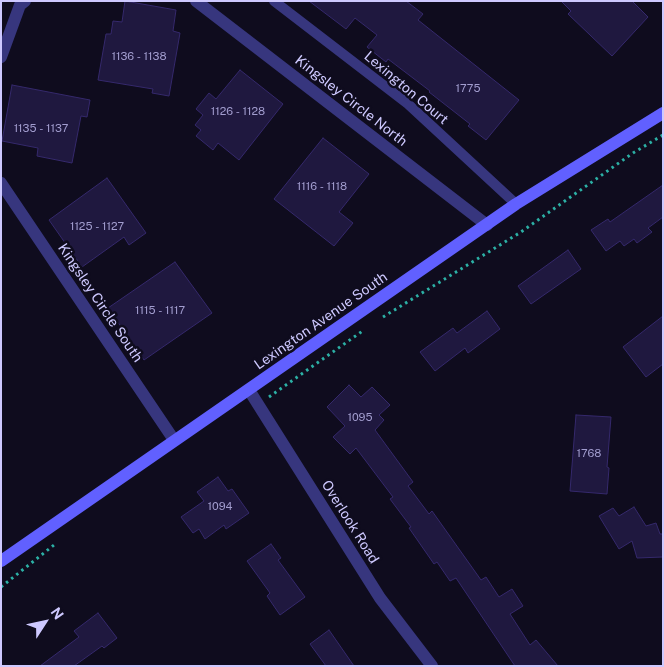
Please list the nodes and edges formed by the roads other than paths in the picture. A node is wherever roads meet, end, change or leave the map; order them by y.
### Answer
1 (196, 1) edge
2 (274, 1) edge
3 (20, 2) edge
4 (1, 57) edge
5 (663, 114) edge
6 (1, 183) edge
7 (516, 204) junction
8 (487, 225) junction
9 (249, 390) junction
10 (174, 440) junction
11 (1, 561) edge
12 (432, 666) edge

1 - 8 street, Kingsley Circle North
2 - 7 lane, Lexington Court
3 - 4 street
5 - 7 street, Lexington Avenue South
6 - 10 street, Kingsley Circle South
7 - 8 street, Lexington Avenue South
8 - 9 street, Lexington Avenue South
9 - 10 street, Lexington Avenue South
9 - 12 street, Overlook Road
10 - 11 street, Lexington Avenue South

